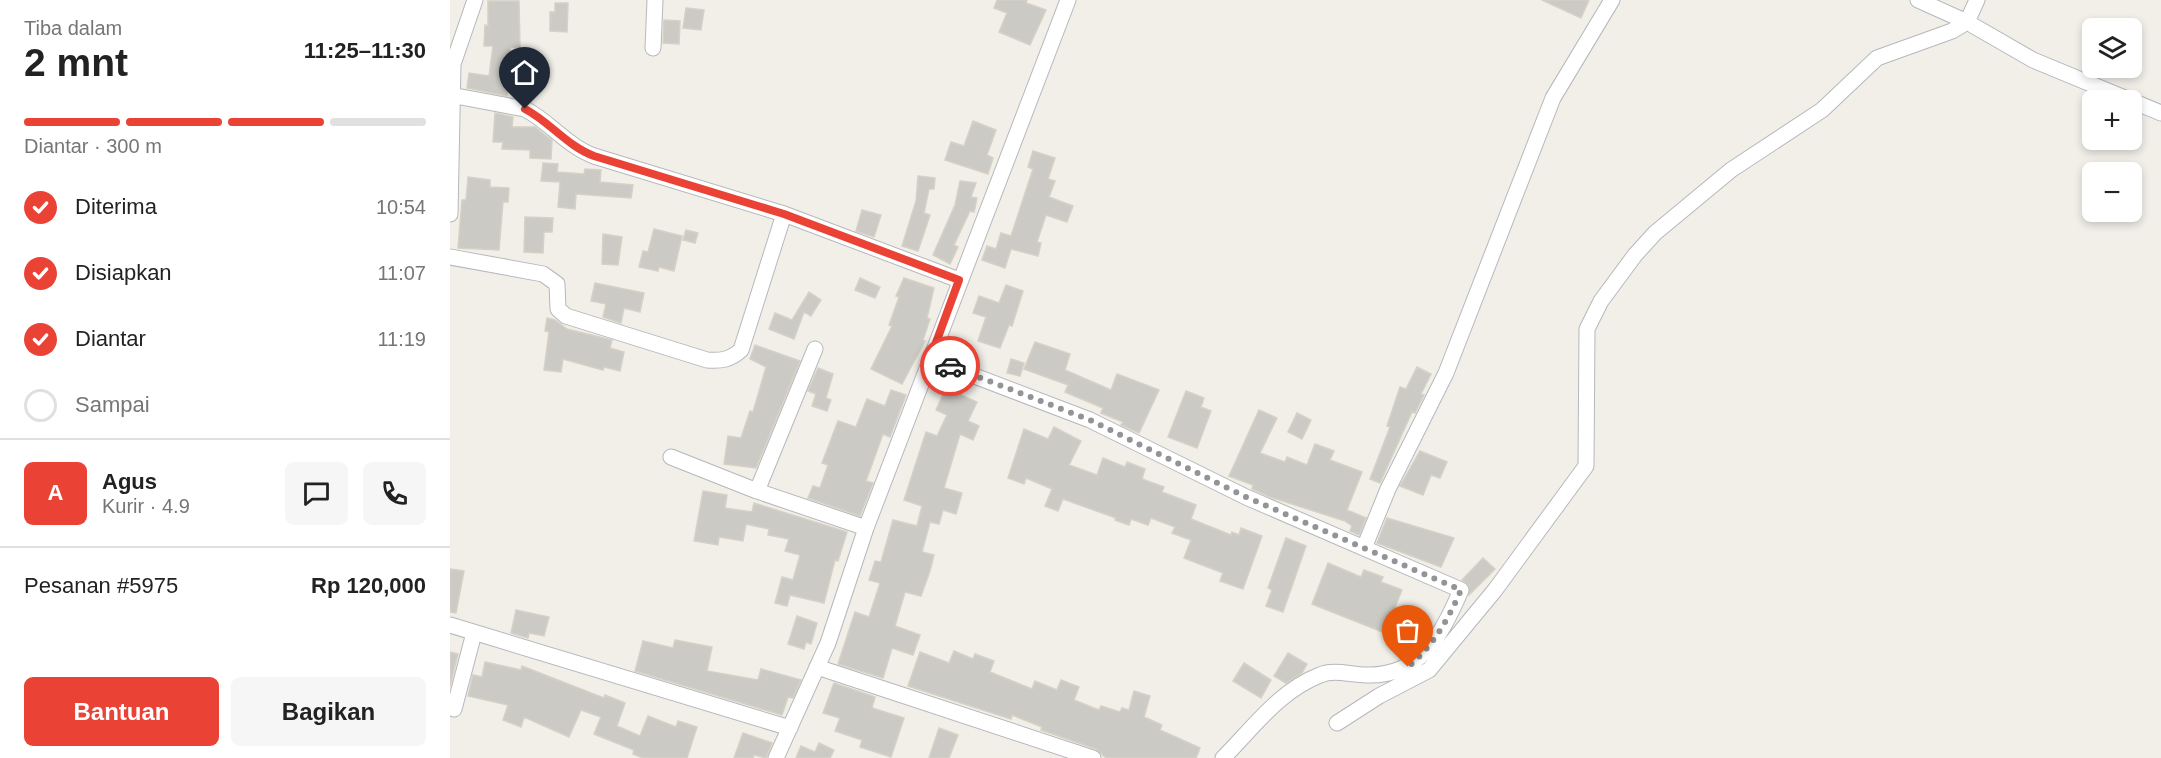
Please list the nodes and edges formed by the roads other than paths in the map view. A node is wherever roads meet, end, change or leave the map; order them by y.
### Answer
1 (475, 0) edge
2 (655, 0) edge
3 (1068, 0) edge
4 (1612, 0) edge
5 (1918, 0) edge
6 (1977, 0) edge
7 (1967, 22) junction
8 (653, 48) dead end
9 (451, 95) edge
10 (2161, 113) edge
11 (450, 214) edge
12 (784, 214) junction
13 (450, 257) edge
14 (959, 280) junction
15 (815, 349) dead end
16 (930, 359) junction
17 (671, 457) dead end
18 (757, 491) junction
19 (866, 528) junction
20 (1364, 548) junction
21 (450, 625) edge
22 (474, 633) junction
23 (818, 667) junction
24 (454, 709) dead end
25 (1337, 723) dead end
26 (790, 728) junction
27 (776, 758) edge
28 (1093, 758) edge
29 (1222, 758) edge

1 - 9 street
2 - 8 street
3 - 14 street
4 - 20 street
5 - 7 street
6 - 7 street
7 - 10 street
7 - 25 street
9 - 11 street
9 - 12 street
12 - 13 street
12 - 14 street
14 - 16 street
15 - 18 street
16 - 19 street
16 - 20 street
17 - 18 street
18 - 19 street
19 - 23 street
20 - 29 street
21 - 22 street
22 - 24 street
22 - 26 street
23 - 26 street
23 - 28 street
26 - 27 street

